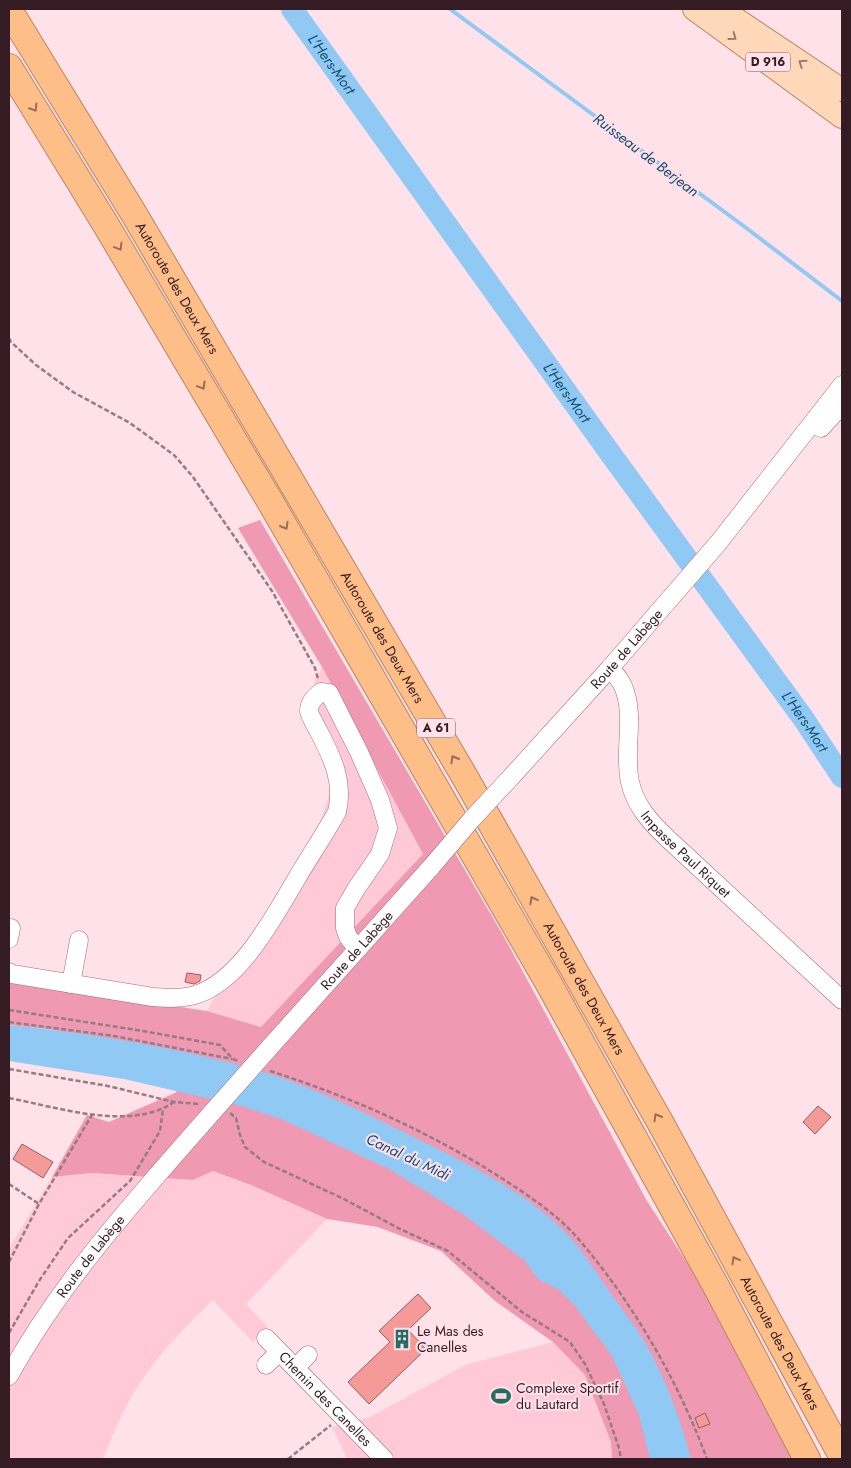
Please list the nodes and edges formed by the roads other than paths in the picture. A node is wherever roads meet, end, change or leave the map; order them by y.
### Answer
1 (694, 9) edge
2 (720, 9) edge
3 (9, 10) edge
4 (9, 67) edge
5 (842, 90) edge
6 (842, 117) edge
7 (842, 385) edge
8 (842, 405) edge
9 (720, 540) junction
10 (610, 668) junction
11 (79, 940) dead end
12 (358, 950) junction
13 (9, 972) edge
14 (71, 984) junction
15 (842, 1000) edge
16 (266, 1338) dead end
17 (280, 1352) junction
18 (266, 1365) dead end
19 (9, 1376) edge
20 (842, 1456) edge
21 (384, 1459) edge
22 (807, 1459) edge

1 -> 6 main road, D 916
5 -> 2 main road, D 916
20 -> 3 highway, Autoroute des Deux Mers / A 61
4 -> 22 highway, Autoroute des Deux Mers / A 61
7 - 9 street, Route de Labège
8 - 9 street, Route de Labège
9 - 10 street, Route de Labège
10 - 12 street, Route de Labège, bridge
10 - 15 street, Impasse Paul Riquet
11 - 14 street
12 - 14 street
12 - 19 street, Route de Labège, bridge
13 - 14 street
16 - 17 street, Chemin des Canelles
17 - 18 street
17 - 21 street, Chemin des Canelles

